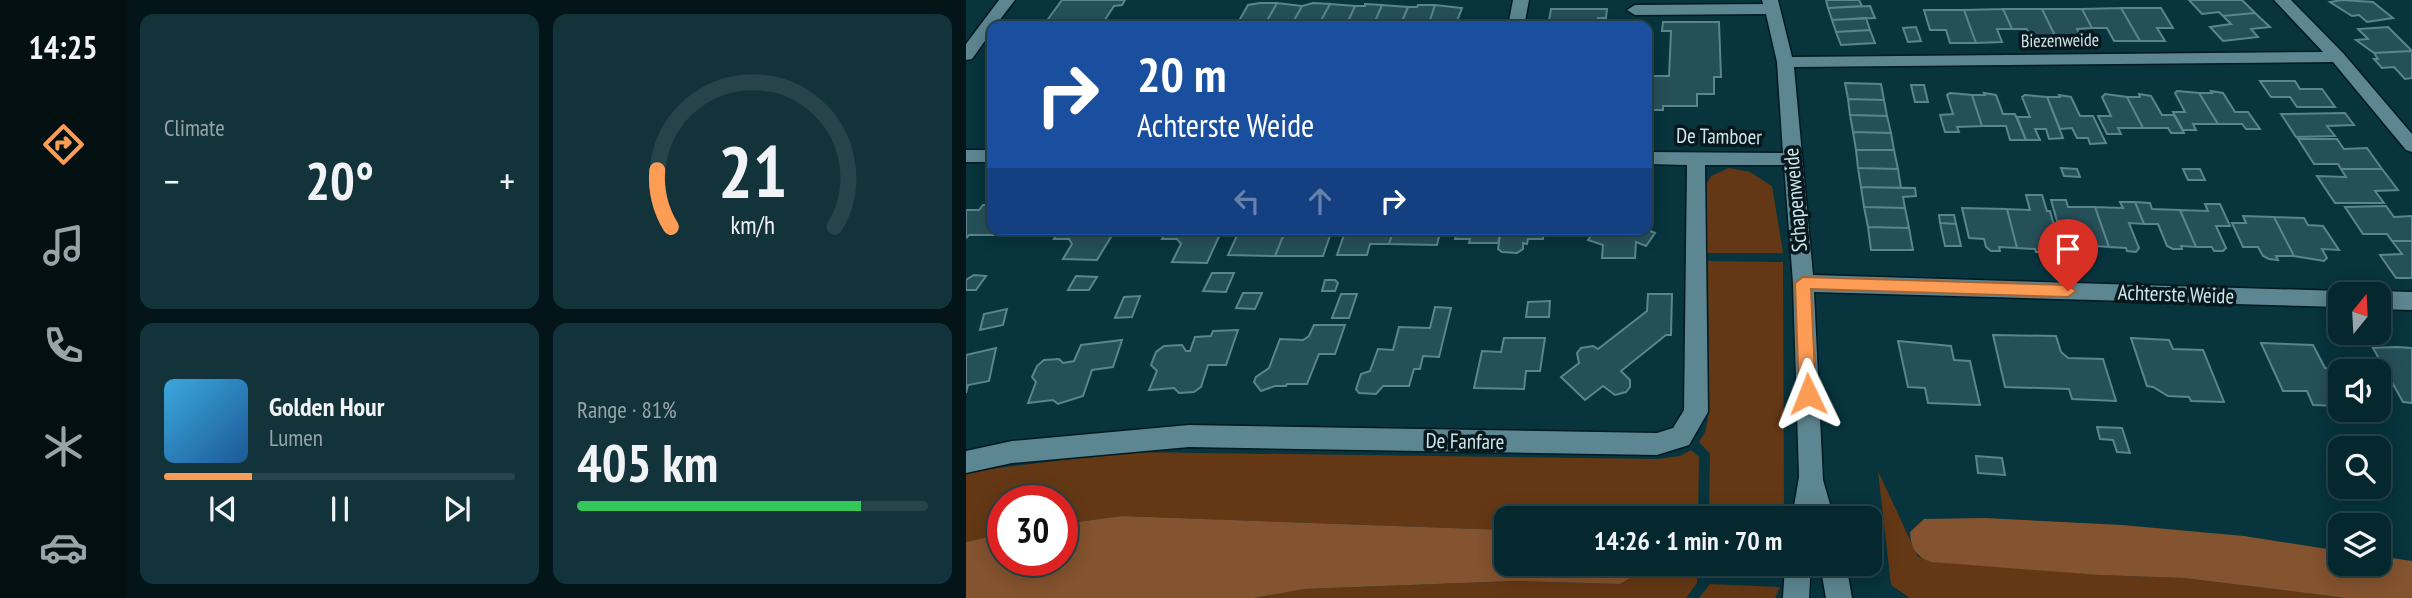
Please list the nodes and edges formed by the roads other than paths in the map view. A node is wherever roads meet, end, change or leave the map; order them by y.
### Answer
1 (1007, 0) edge
2 (1521, 0) edge
3 (2283, 0) edge
4 (1771, 4) edge
5 (1634, 10) dead end
6 (991, 21) edge
7 (1517, 21) edge
8 (987, 27) edge
9 (966, 55) edge
10 (2337, 57) junction
11 (1785, 62) junction
12 (2412, 146) edge
13 (966, 156) edge
14 (987, 156) edge
15 (1652, 158) edge
16 (1696, 158) junction
17 (1791, 159) junction
18 (1803, 283) junction
19 (2328, 299) edge
20 (2391, 300) edge
21 (2412, 301) edge
22 (966, 462) edge
23 (1811, 477) junction
24 (1807, 506) edge
25 (1818, 506) edge
26 (1797, 576) edge
27 (1835, 576) edge
28 (1796, 598) edge
29 (1839, 598) edge

1 - 6 street
2 - 7 street
3 - 10 street
4 - 5 street, Schapenweide
4 - 11 street, Schapenweide
8 - 9 street
10 - 11 street, Biezenweide
10 - 12 street
11 - 17 street, Schapenweide
13 - 14 street
15 - 16 street, De Tamboer
16 - 17 street, De Tamboer
16 - 22 street, De Fanfare
17 - 18 street, Schapenweide
18 - 19 street, Achterste Weide
18 - 23 street, Schapenweide
20 - 21 street
23 - 24 street, Schapenweide
23 - 25 street, Schapenweide
26 - 28 street
27 - 29 street

